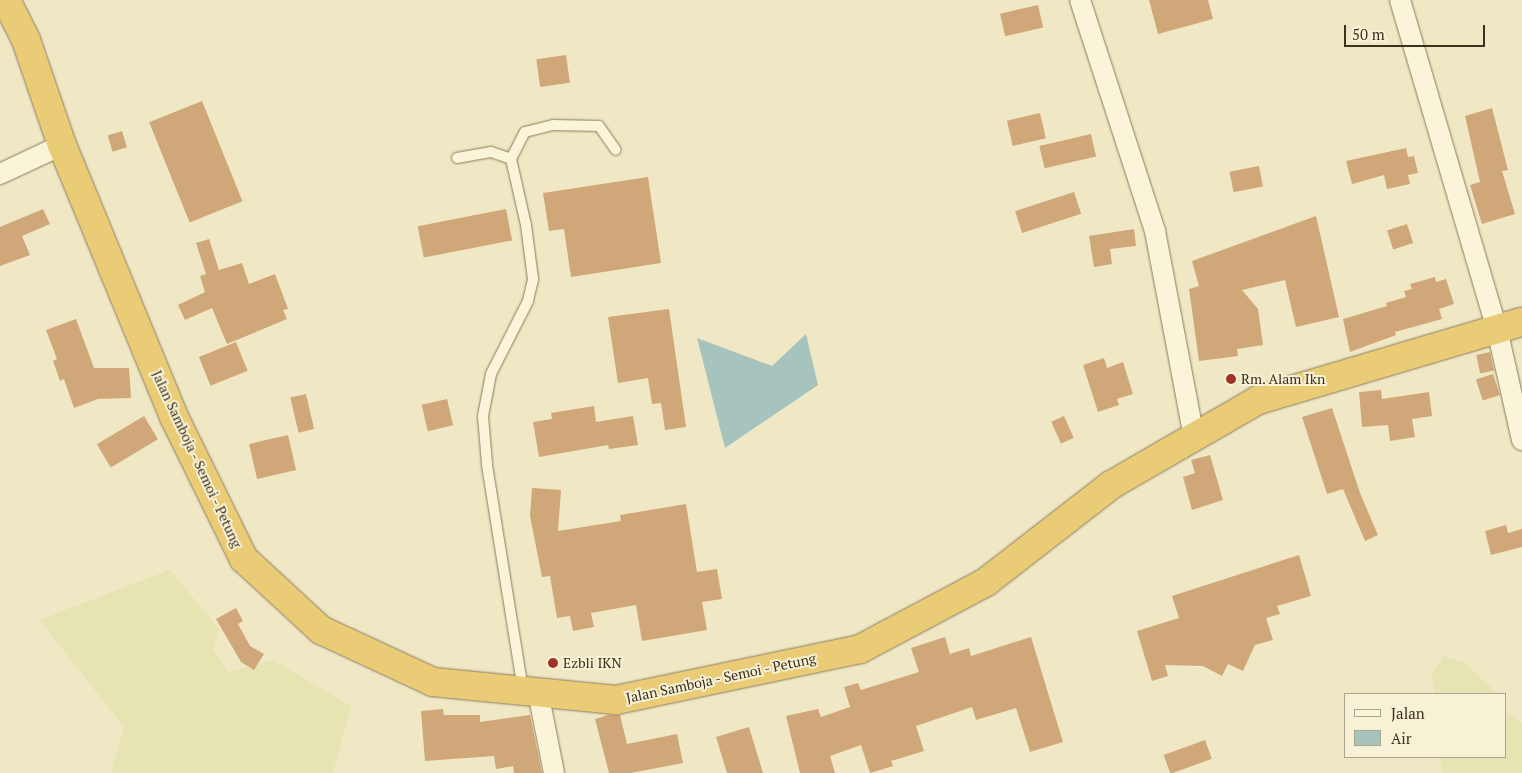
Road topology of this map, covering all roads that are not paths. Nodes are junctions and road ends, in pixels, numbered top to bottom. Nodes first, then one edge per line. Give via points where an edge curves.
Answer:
1 (6, 0) edge
2 (1080, 0) edge
3 (1400, 0) edge
4 (62, 145) junction
5 (616, 150) dead end
6 (458, 158) dead end
7 (511, 159) junction
8 (0, 174) edge
9 (1509, 326) edge
10 (1194, 438) junction
11 (1522, 440) edge
12 (531, 691) junction
13 (554, 773) edge

1 - 4 highway, Jalan Samboja - Semoi - Petung via 26,40
2 - 10 street via 1155,230
3 - 9 street
4 - 8 street
4 - 12 highway, Jalan Samboja - Semoi - Petung via 174,417 244,559 321,630 434,682
5 - 7 lane via 599,126 561,124 525,132
6 - 7 lane via 491,152
7 - 12 lane via 526,225 533,279 528,301 492,374 483,416 487,464 520,652
9 - 10 highway, Jalan Samboja - Semoi - Petung via 1258,400
9 - 11 street
10 - 12 highway, Jalan Samboja - Semoi - Petung via 1111,485 986,582 860,649 616,700
12 - 13 street

